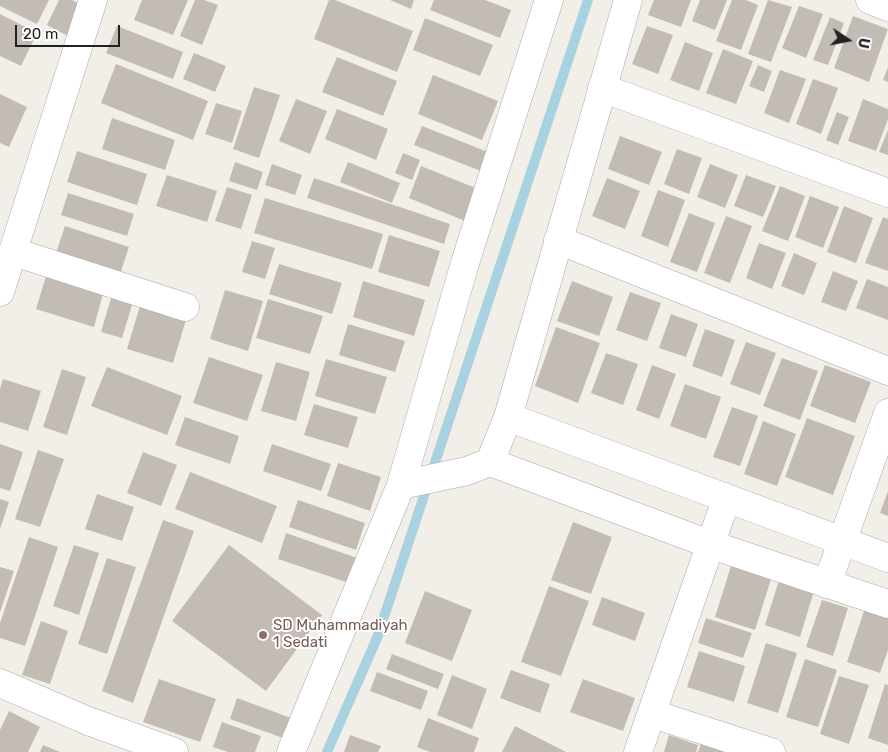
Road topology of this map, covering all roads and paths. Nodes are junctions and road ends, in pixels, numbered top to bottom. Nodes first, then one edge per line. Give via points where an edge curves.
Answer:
1 (93, 0) edge
2 (549, 0) edge
3 (628, 0) edge
4 (870, 0) edge
5 (888, 8) edge
6 (602, 88) junction
7 (888, 193) edge
8 (558, 240) junction
9 (14, 252) junction
10 (0, 292) edge
11 (185, 307) dead end
12 (888, 370) edge
13 (888, 412) edge
14 (508, 417) junction
15 (479, 467) junction
16 (411, 483) junction
17 (726, 500) junction
18 (842, 543) junction
19 (712, 545) junction
20 (888, 558) edge
21 (827, 584) junction
22 (888, 604) edge
23 (0, 683) edge
24 (653, 714) junction
25 (174, 752) edge
26 (291, 752) edge
27 (638, 752) edge
28 (771, 752) edge

1 - 9 street
2 - 16 street via 465,263
3 - 6 street
4 - 5 street
6 - 7 street
6 - 8 street
8 - 12 street
8 - 14 street
9 - 10 street
9 - 11 street
13 - 18 street
14 - 15 street
14 - 17 street
15 - 16 street
15 - 19 street
16 - 26 street
17 - 18 street
17 - 19 street
18 - 20 street
18 - 21 street
19 - 21 street
19 - 24 street
21 - 22 street
23 - 25 street via 88,721
24 - 27 street
24 - 28 street

